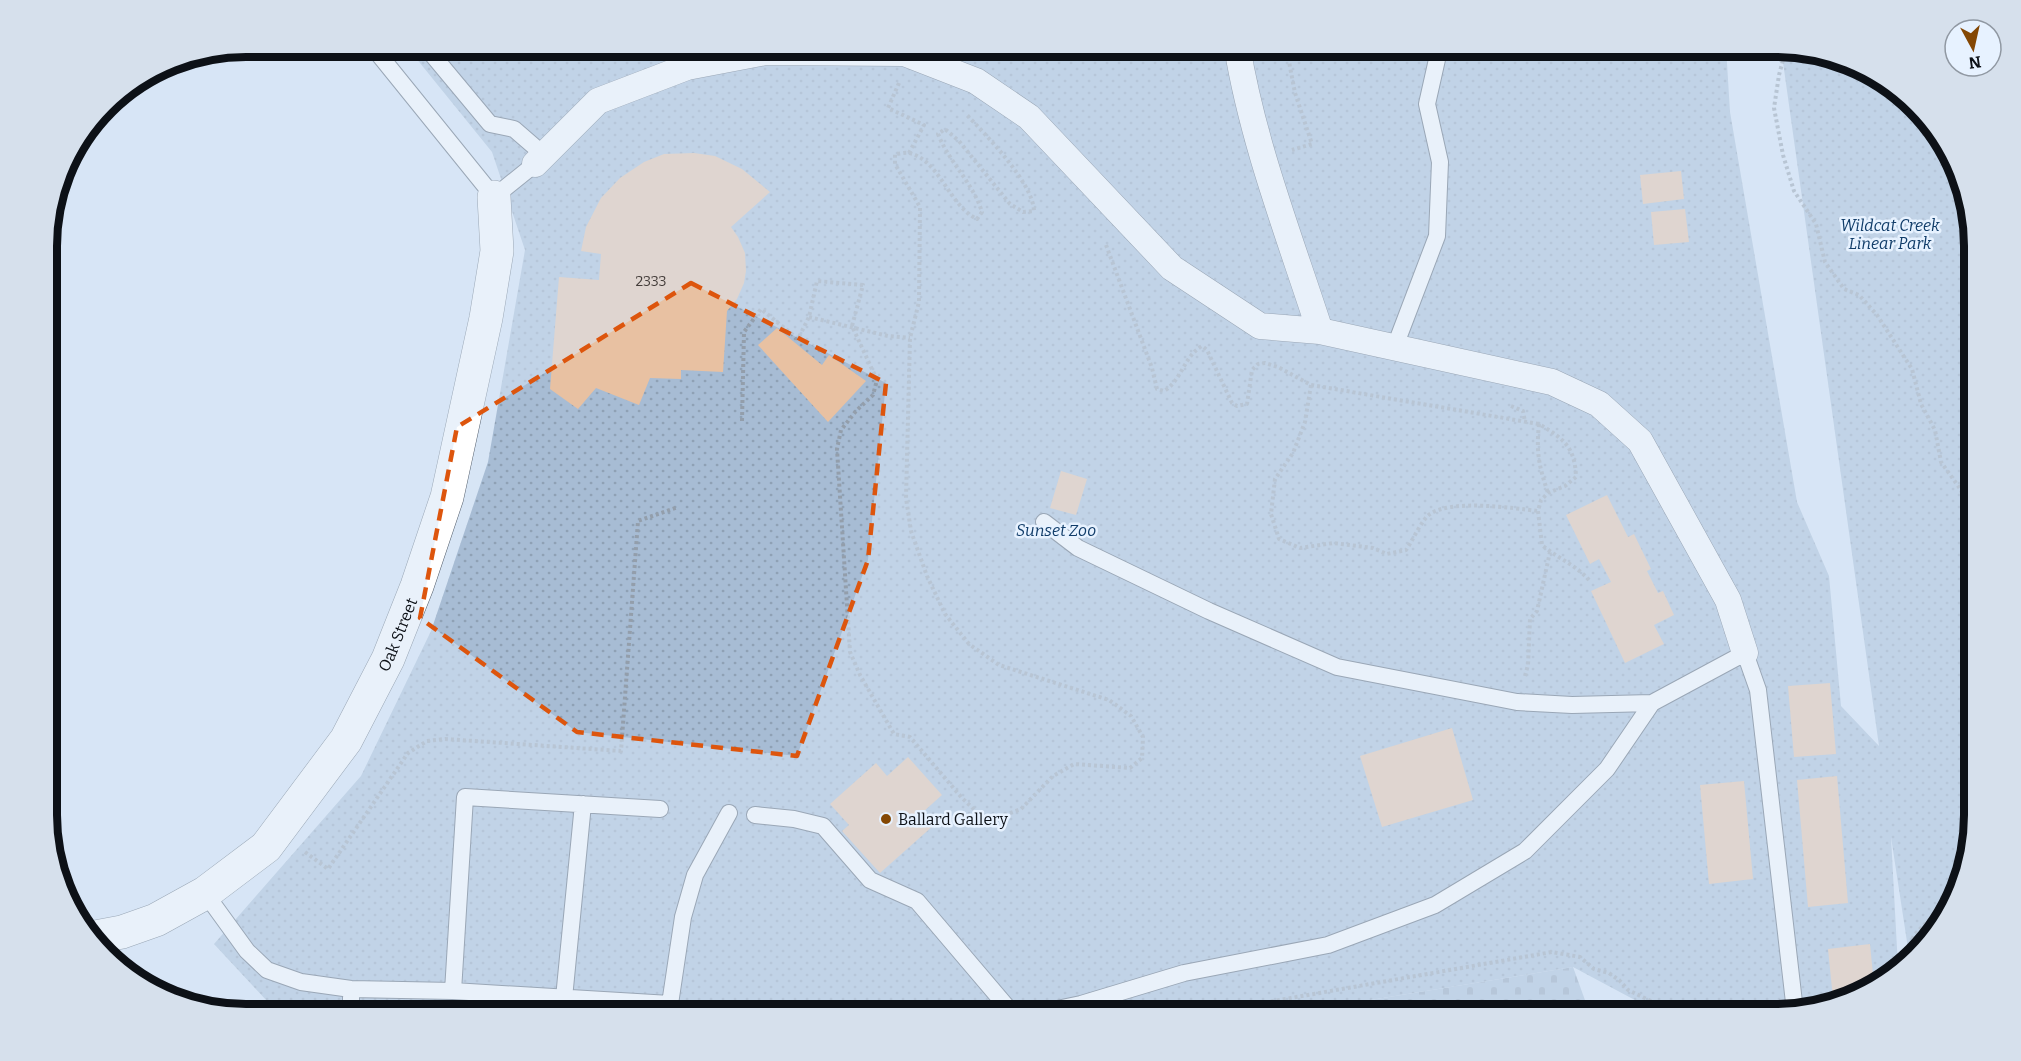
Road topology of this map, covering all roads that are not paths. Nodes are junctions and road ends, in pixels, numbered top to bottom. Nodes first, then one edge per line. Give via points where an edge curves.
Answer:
1 (381, 57) edge
2 (434, 57) edge
3 (736, 57) edge
4 (928, 57) edge
5 (1239, 57) edge
6 (1438, 57) edge
7 (539, 159) junction
8 (494, 197) junction
9 (1320, 332) junction
10 (1394, 349) junction
11 (1044, 522) dead end
12 (1745, 653) junction
13 (1652, 703) junction
14 (583, 804) junction
15 (660, 808) dead end
16 (729, 813) dead end
17 (755, 815) dead end
18 (205, 893) junction
19 (101, 936) edge
20 (351, 989) junction
21 (453, 991) junction
22 (564, 998) junction
23 (1794, 1003) edge
24 (351, 1004) edge
25 (1004, 1004) edge
26 (1081, 1004) edge

1 - 8 lane
2 - 7 lane via 490,124 514,129
3 - 7 street via 687,67 598,101
4 - 9 street via 976,81 1029,117 1172,268 1260,326
5 - 9 street via 1265,159
6 - 10 lane via 1427,104 1440,162 1437,236
7 - 8 lane
8 - 18 street, Oak Street via 497,251 447,497 388,659 346,741 266,847
9 - 10 street
10 - 12 street via 1552,382 1599,404 1640,441 1728,600
11 - 13 lane via 1078,548 1337,667 1517,702
12 - 13 lane
12 - 23 lane via 1758,690
13 - 26 lane via 1607,769 1525,851 1435,905 1328,945 1184,973
14 - 15 lane
14 - 21 lane via 465,797
14 - 22 lane
16 - 22 lane via 695,875 683,917 670,1004
17 - 25 lane via 823,826 870,880 917,901
18 - 19 street, Oak Street via 156,920
18 - 20 lane via 247,951 267,970 301,982
20 - 21 lane
20 - 24 lane
21 - 22 lane

